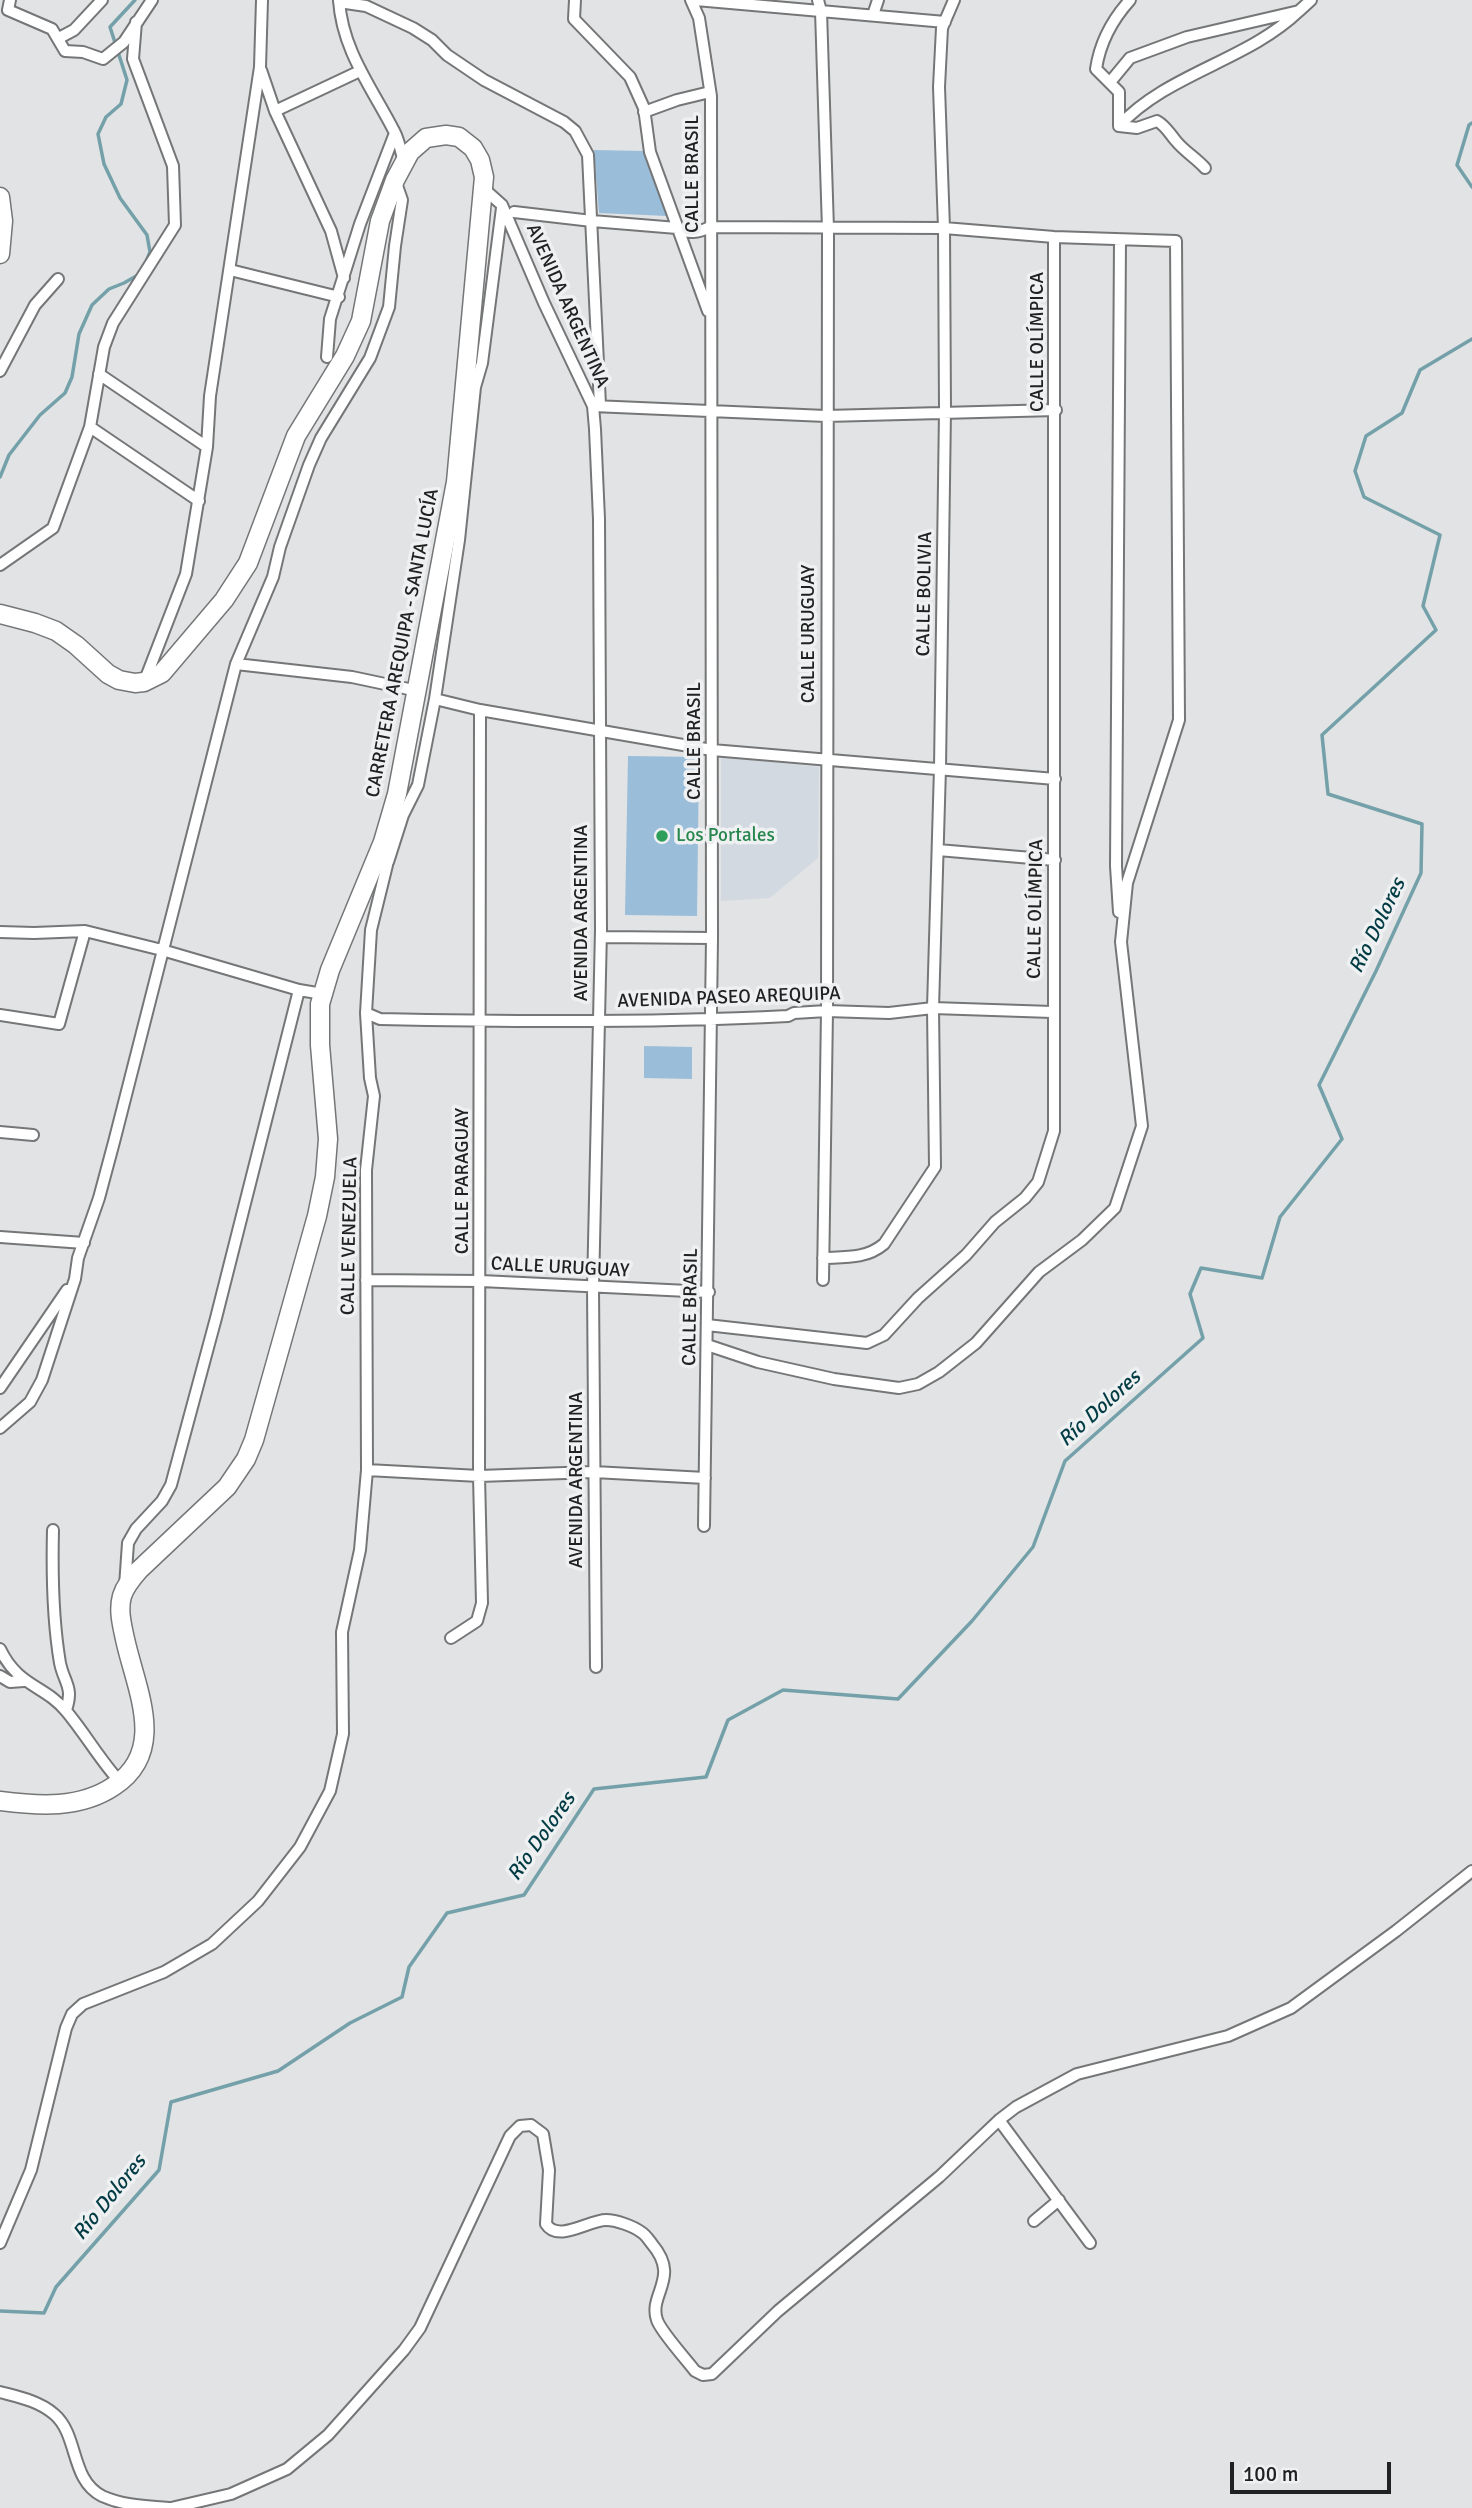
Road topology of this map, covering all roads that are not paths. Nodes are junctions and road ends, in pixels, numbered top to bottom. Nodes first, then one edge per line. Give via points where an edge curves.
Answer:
1 (10, 0) edge
2 (102, 0) edge
3 (152, 0) edge
4 (262, 0) edge
5 (575, 0) edge
6 (694, 0) edge
7 (805, 0) edge
8 (877, 0) edge
9 (954, 0) edge
10 (960, 0) edge
11 (1130, 0) edge
12 (1311, 0) edge
13 (339, 1) edge
14 (820, 5) edge
15 (1299, 11) junction
16 (873, 15) junction
17 (136, 22) junction
18 (945, 22) junction
19 (58, 38) junction
20 (260, 67) junction
21 (360, 71) junction
22 (1111, 81) junction
23 (710, 92) junction
24 (275, 111) junction
25 (644, 112) junction
26 (1119, 126) junction
27 (395, 133) junction
28 (404, 162) junction
29 (1205, 168) dead end
30 (395, 180) junction
31 (483, 188) junction
32 (0, 197) edge
33 (502, 205) junction
34 (514, 212) dead end
35 (592, 222) junction
36 (710, 227) junction
37 (677, 228) junction
38 (944, 228) junction
39 (828, 229) junction
40 (1054, 237) junction
41 (1120, 240) junction
42 (0, 254) edge
43 (230, 270) junction
44 (58, 279) dead end
45 (344, 279) junction
46 (339, 297) junction
47 (710, 318) junction
48 (327, 357) dead end
49 (0, 371) edge
50 (99, 374) junction
51 (596, 406) junction
52 (1056, 410) junction
53 (711, 411) junction
54 (945, 411) junction
55 (827, 416) junction
56 (90, 427) junction
57 (207, 447) junction
58 (199, 501) junction
59 (0, 565) edge
60 (0, 614) edge
61 (236, 664) junction
62 (145, 682) junction
63 (418, 691) junction
64 (435, 699) junction
65 (480, 710) junction
66 (600, 729) junction
67 (712, 750) junction
68 (826, 760) junction
69 (940, 768) junction
70 (1055, 779) junction
71 (383, 842) junction
72 (937, 850) junction
73 (1055, 860) junction
74 (387, 865) junction
75 (85, 931) junction
76 (0, 932) edge
77 (601, 937) junction
78 (712, 938) junction
79 (1121, 942) junction
80 (162, 950) junction
81 (299, 990) junction
82 (323, 994) junction
83 (933, 1008) junction
84 (827, 1011) junction
85 (1052, 1012) junction
86 (366, 1013) junction
87 (0, 1015) edge
88 (599, 1020) junction
89 (711, 1020) junction
90 (480, 1021) junction
91 (0, 1132) edge
92 (33, 1135) dead end
93 (0, 1237) edge
94 (84, 1243) junction
95 (823, 1258) junction
96 (75, 1279) junction
97 (366, 1280) junction
98 (823, 1280) dead end
99 (481, 1281) junction
100 (593, 1287) junction
101 (709, 1293) junction
102 (707, 1325) junction
103 (707, 1345) junction
104 (0, 1388) edge
105 (0, 1429) edge
106 (367, 1470) junction
107 (594, 1472) junction
108 (479, 1476) junction
109 (705, 1478) junction
110 (704, 1526) dead end
111 (53, 1530) dead end
112 (124, 1589) junction
113 (452, 1638) dead end
114 (0, 1649) edge
115 (596, 1667) dead end
116 (0, 1676) edge
117 (24, 1681) junction
118 (66, 1710) junction
119 (120, 1782) junction
120 (0, 1801) edge
121 (1472, 1871) edge
122 (999, 2120) junction
123 (1059, 2200) junction
124 (1034, 2221) dead end
125 (0, 2243) edge
126 (1090, 2243) dead end
127 (0, 2392) edge
128 (171, 2508) edge

1 - 19 street via 8,10 52,29
2 - 19 street via 74,30
3 - 17 street
4 - 20 street
5 - 25 street via 574,19 630,77
6 - 14 street
6 - 23 street, CALLE BRASIL
7 - 14 street
8 - 16 street
9 - 18 street
10 - 18 street
11 - 22 street via 1117,14 1099,51 1096,69
12 - 15 street
13 - 21 street via 341,26
13 - 35 street via 366,6 413,28 485,80 575,131 588,155
14 - 16 street
14 - 39 street, CALLE URUGUAY
15 - 22 street via 1187,37 1130,58
15 - 26 street via 1239,51 1165,90
16 - 18 street
17 - 19 street via 124,42 103,59 83,51 65,51
17 - 50 street via 133,59 173,166 175,225 113,323
18 - 38 street, CALLE BOLIVIA via 939,87
20 - 24 street
20 - 43 street
21 - 24 street
21 - 27 street
22 - 26 street via 1119,93
23 - 25 street
23 - 36 street, CALLE BRASIL
24 - 45 street via 331,231
25 - 37 street via 650,152
26 - 29 street via 1137,128 1157,121
27 - 28 street
27 - 45 street
28 - 30 main road, CARRETERA AREQUIPA - SANTA LUCÍA
28 - 31 main road, CARRETERA AREQUIPA - SANTA LUCÍA via 426,138 459,137 480,160
30 - 61 street via 402,200 389,307 370,358 309,465 273,577
30 - 62 main road, CARRETERA AREQUIPA - SANTA LUCÍA via 380,220 361,321 296,436 248,563 172,662
31 - 33 street, AVENIDA ARGENTINA
31 - 63 main road, CARRETERA AREQUIPA - SANTA LUCÍA via 456,482
32 - 42 main road
33 - 51 street, AVENIDA ARGENTINA
33 - 64 street
34 - 35 street
35 - 37 street
35 - 51 street
36 - 37 street via 686,233
36 - 39 street
36 - 47 street, CALLE BRASIL
37 - 47 street
38 - 39 street
38 - 40 street
38 - 54 street, CALLE BOLIVIA
39 - 55 street, CALLE URUGUAY
40 - 41 street
40 - 52 street, CALLE OLÍMPICA
41 - 79 street via 1116,866
41 - 79 street via 1176,241 1179,720 1127,884
43 - 46 street
43 - 57 street via 210,396
44 - 49 street via 35,305
45 - 46 street
46 - 48 street via 330,319
47 - 53 street, CALLE BRASIL
50 - 56 street
50 - 57 street
51 - 53 street
51 - 66 street, AVENIDA ARGENTINA
52 - 54 street
52 - 70 street, CALLE OLÍMPICA
53 - 55 street
53 - 67 street, CALLE BRASIL
54 - 55 street
54 - 69 street, CALLE BOLIVIA
55 - 68 street, CALLE URUGUAY
56 - 58 street
56 - 59 street via 54,528
57 - 58 street
58 - 62 street via 186,574
60 - 62 main road via 56,631 119,680
61 - 63 street via 352,677
61 - 80 street
63 - 71 main road, CARRETERA AREQUIPA - SANTA LUCÍA
64 - 65 street
64 - 74 street via 418,785
65 - 66 street
65 - 90 street, CALLE PARAGUAY
66 - 67 street
66 - 77 street, AVENIDA ARGENTINA
67 - 68 street
67 - 78 street, CALLE BRASIL
68 - 69 street
68 - 84 street, CALLE URUGUAY
69 - 70 street
69 - 72 street, CALLE BOLIVIA
70 - 73 street, CALLE OLÍMPICA
71 - 74 street, CALLE VENEZUELA
71 - 82 main road, CARRETERA AREQUIPA - SANTA LUCÍA
72 - 73 street
72 - 83 street, CALLE BOLIVIA
73 - 85 street, CALLE OLÍMPICA
74 - 86 street, CALLE VENEZUELA via 371,930
75 - 76 street
75 - 80 street
75 - 87 street via 59,1024
77 - 78 street
77 - 88 street, AVENIDA ARGENTINA
78 - 89 street, CALLE BRASIL
79 - 103 street via 1142,1126 1115,1208 1107,1216 1039,1272 976,1343 918,1384 899,1388 834,1379
80 - 81 street
80 - 94 street
81 - 82 street
81 - 112 street via 171,1485 128,1543
82 - 112 main road, CARRETERA AREQUIPA - SANTA LUCÍA via 319,1014 328,1139 325,1177 254,1440 227,1487
83 - 84 street, AVENIDA PASEO AREQUIPA via 889,1013
83 - 85 street, AVENIDA PASEO AREQUIPA
83 - 95 street, CALLE BOLIVIA via 935,1167 884,1244 863,1256
84 - 89 street, AVENIDA PASEO AREQUIPA
84 - 95 street, CALLE URUGUAY
85 - 102 street, CALLE OLÍMPICA via 1054,1131 1038,1182 884,1335 867,1343
86 - 90 street, AVENIDA PASEO AREQUIPA via 380,1019
86 - 97 street, CALLE VENEZUELA via 374,1096 366,1170
88 - 89 street, AVENIDA PASEO AREQUIPA
88 - 90 street, AVENIDA PASEO AREQUIPA
88 - 100 street, AVENIDA ARGENTINA
89 - 101 street, CALLE BRASIL
90 - 99 street, CALLE PARAGUAY
91 - 92 street
93 - 94 street
94 - 96 street
95 - 98 street, CALLE URUGUAY
96 - 104 street
96 - 105 street via 42,1380 30,1402
97 - 99 street, CALLE URUGUAY
97 - 106 street, CALLE VENEZUELA
99 - 100 street, CALLE URUGUAY
99 - 108 street, CALLE PARAGUAY
100 - 101 street, CALLE URUGUAY
100 - 107 street, AVENIDA ARGENTINA
101 - 102 street, CALLE BRASIL
102 - 103 street, CALLE BRASIL
103 - 109 street, CALLE BRASIL
106 - 108 street
106 - 125 street, CALLE VENEZUELA via 360,1550 342,1632 343,1734 330,1791 300,1847 258,1901 212,1944 164,1972 83,2004 72,2014 31,2170
107 - 108 street
107 - 109 street
107 - 115 street, AVENIDA ARGENTINA
108 - 113 street, CALLE PARAGUAY via 481,1614
109 - 110 street, CALLE BRASIL
111 - 118 street via 61,1664 70,1689
112 - 119 main road via 120,1616 146,1737 138,1762
114 - 117 street
116 - 117 street via 10,1682
117 - 118 street
118 - 119 street
119 - 120 main road via 97,1796 67,1804
121 - 122 street via 1291,2008 1228,2036 1077,2074 1034,2095
122 - 123 street
122 - 128 street via 712,2374 703,2375 657,2322 664,2262 642,2232 612,2220 566,2231 549,2229 549,2162 543,2134 531,2125 520,2126 510,2136 420,2328 328,2435 287,2469 231,2494
123 - 124 street
123 - 126 street
127 - 128 street via 40,2404 56,2416 79,2470 100,2495 127,2505

